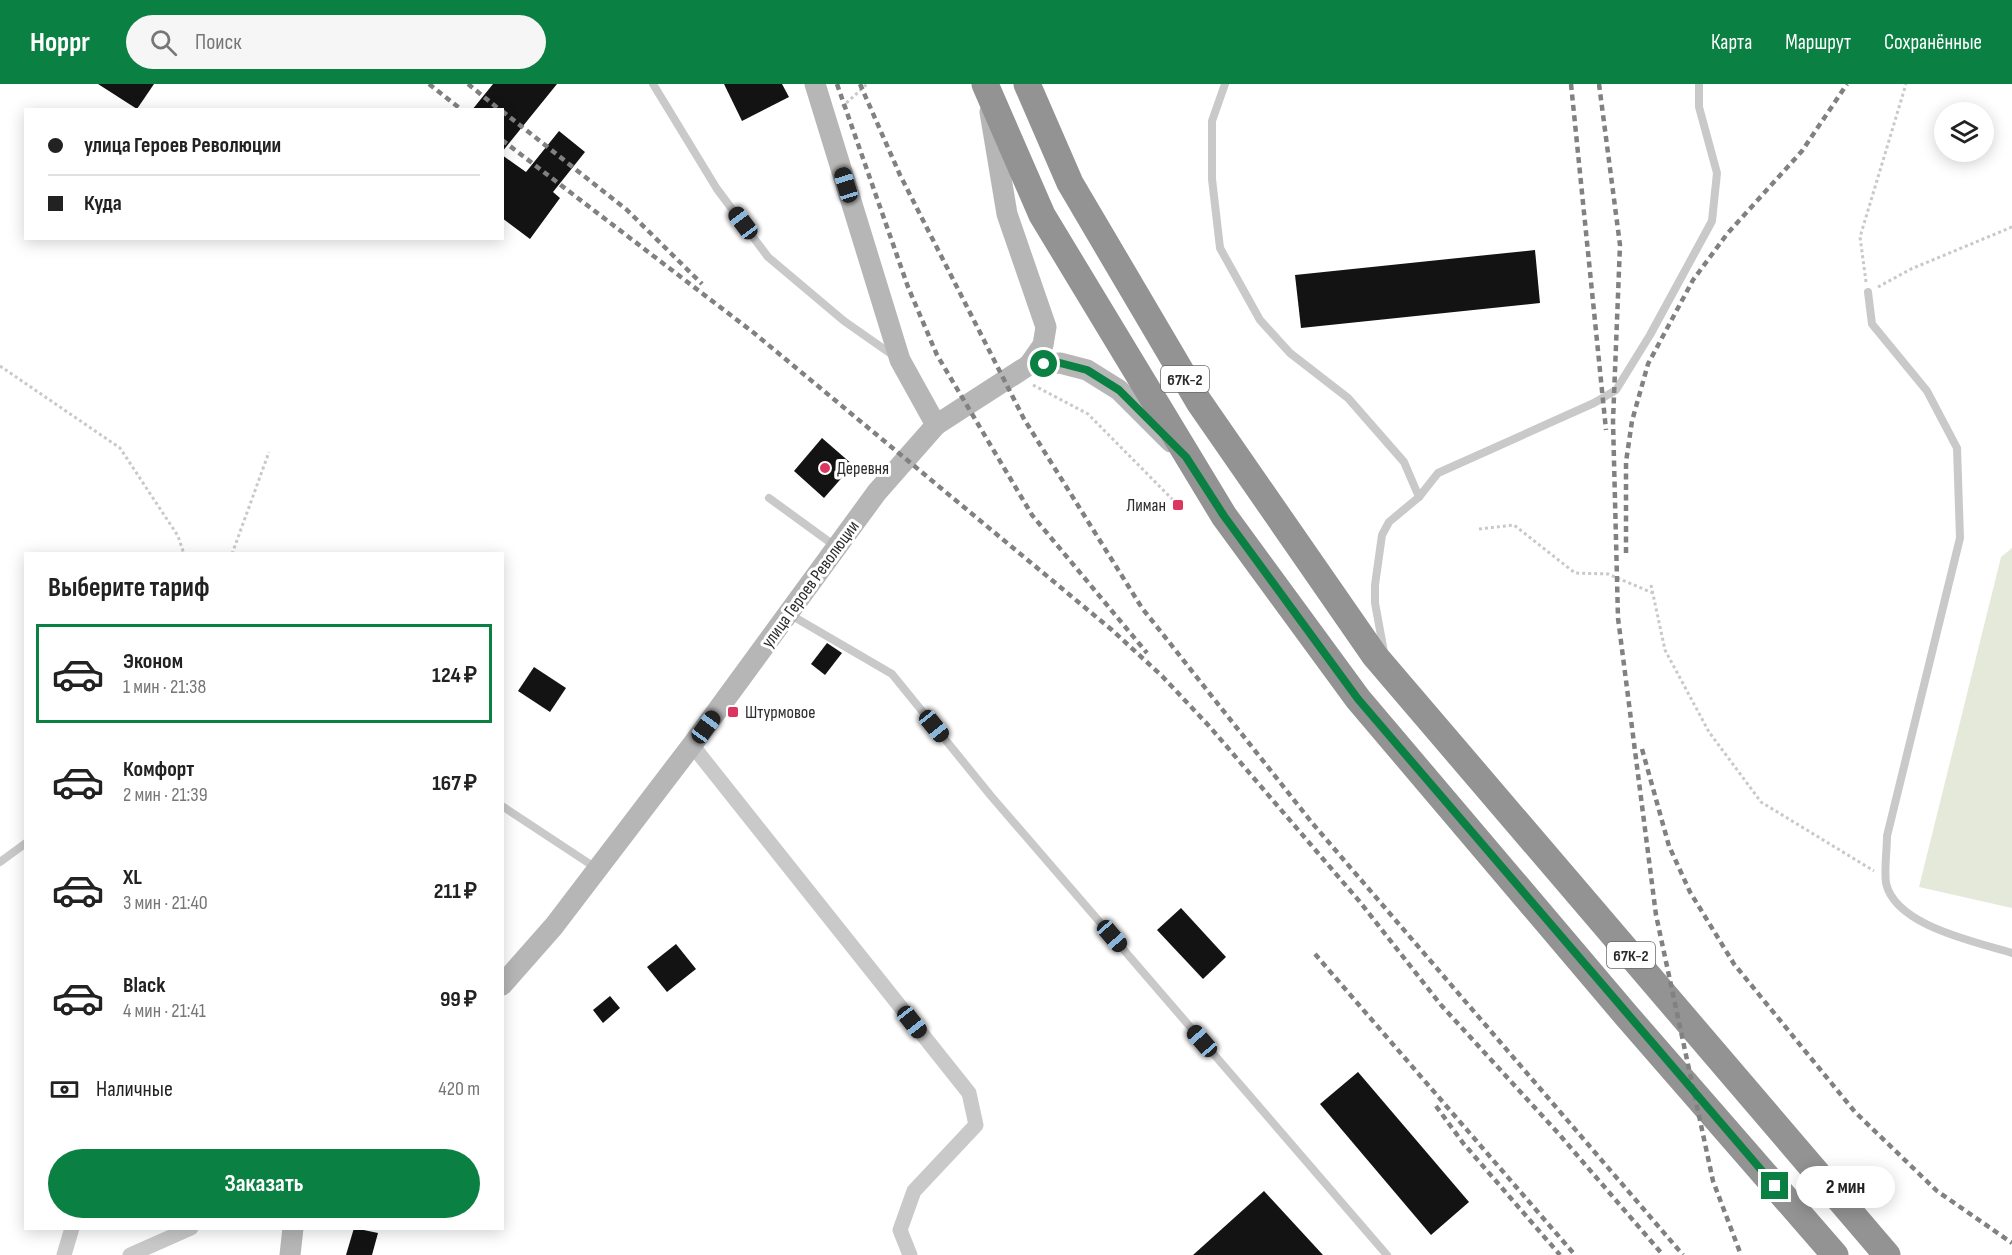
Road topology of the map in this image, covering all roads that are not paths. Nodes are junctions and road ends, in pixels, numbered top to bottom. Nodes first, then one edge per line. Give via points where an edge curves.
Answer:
1 (653, 84) edge
2 (815, 84) edge
3 (985, 84) edge
4 (1027, 84) edge
5 (1225, 84) edge
6 (1699, 84) edge
7 (1868, 292) road end
8 (900, 360) junction
9 (1020, 370) junction
10 (936, 425) junction
11 (1186, 457) junction
12 (1419, 497) junction
13 (769, 498) dead end
14 (837, 547) junction
15 (788, 613) junction
16 (1387, 670) junction
17 (692, 745) junction
18 (504, 807) edge
19 (24, 844) edge
20 (0, 862) edge
21 (598, 869) junction
22 (2012, 953) edge
23 (504, 983) edge
24 (71, 1230) edge
25 (186, 1230) edge
26 (292, 1230) edge
27 (64, 1255) edge
28 (130, 1255) edge
29 (290, 1255) edge
30 (910, 1255) edge
31 (1387, 1255) edge
32 (1835, 1255) edge
33 (1887, 1255) edge

1 - 8 lane via 717,189 768,257 844,321
2 - 8 main road
3 - 9 main road via 1007,214 1046,327 1043,345
3 - 11 highway, 67К-2 via 1042,215
4 - 16 highway, 67К-2 via 1070,183 1198,402
5 - 12 lane via 1212,121 1212,179 1220,248 1260,320 1290,353 1348,398 1404,462
6 - 12 lane via 1699,107 1717,173 1712,221 1616,390 1594,404 1438,473
7 - 22 lane via 1872,324 1927,391 1957,448 1960,528 1887,836 1887,885 1900,908 1926,924
8 - 10 main road
9 - 10 main road, улица Героев Революции
9 - 11 main road, улица Героев Революции via 1060,363 1087,370 1119,390
10 - 14 main road, улица Героев Революции via 877,492
11 - 32 highway, 67К-2 via 1224,516 1358,699
12 - 16 lane via 1389,522 1382,535 1375,603
13 - 14 lane
14 - 15 main road, улица Героев Революции
15 - 17 main road, улица Героев Революции
15 - 31 lane via 892,674 991,796
16 - 33 highway, 67К-2
17 - 21 main road, улица Героев Революции
17 - 30 street via 969,1094 976,1125 914,1191 900,1230
18 - 21 lane
19 - 20 lane
21 - 23 main road, улица Героев Революции via 555,926
24 - 27 street
25 - 28 street
26 - 29 main road

